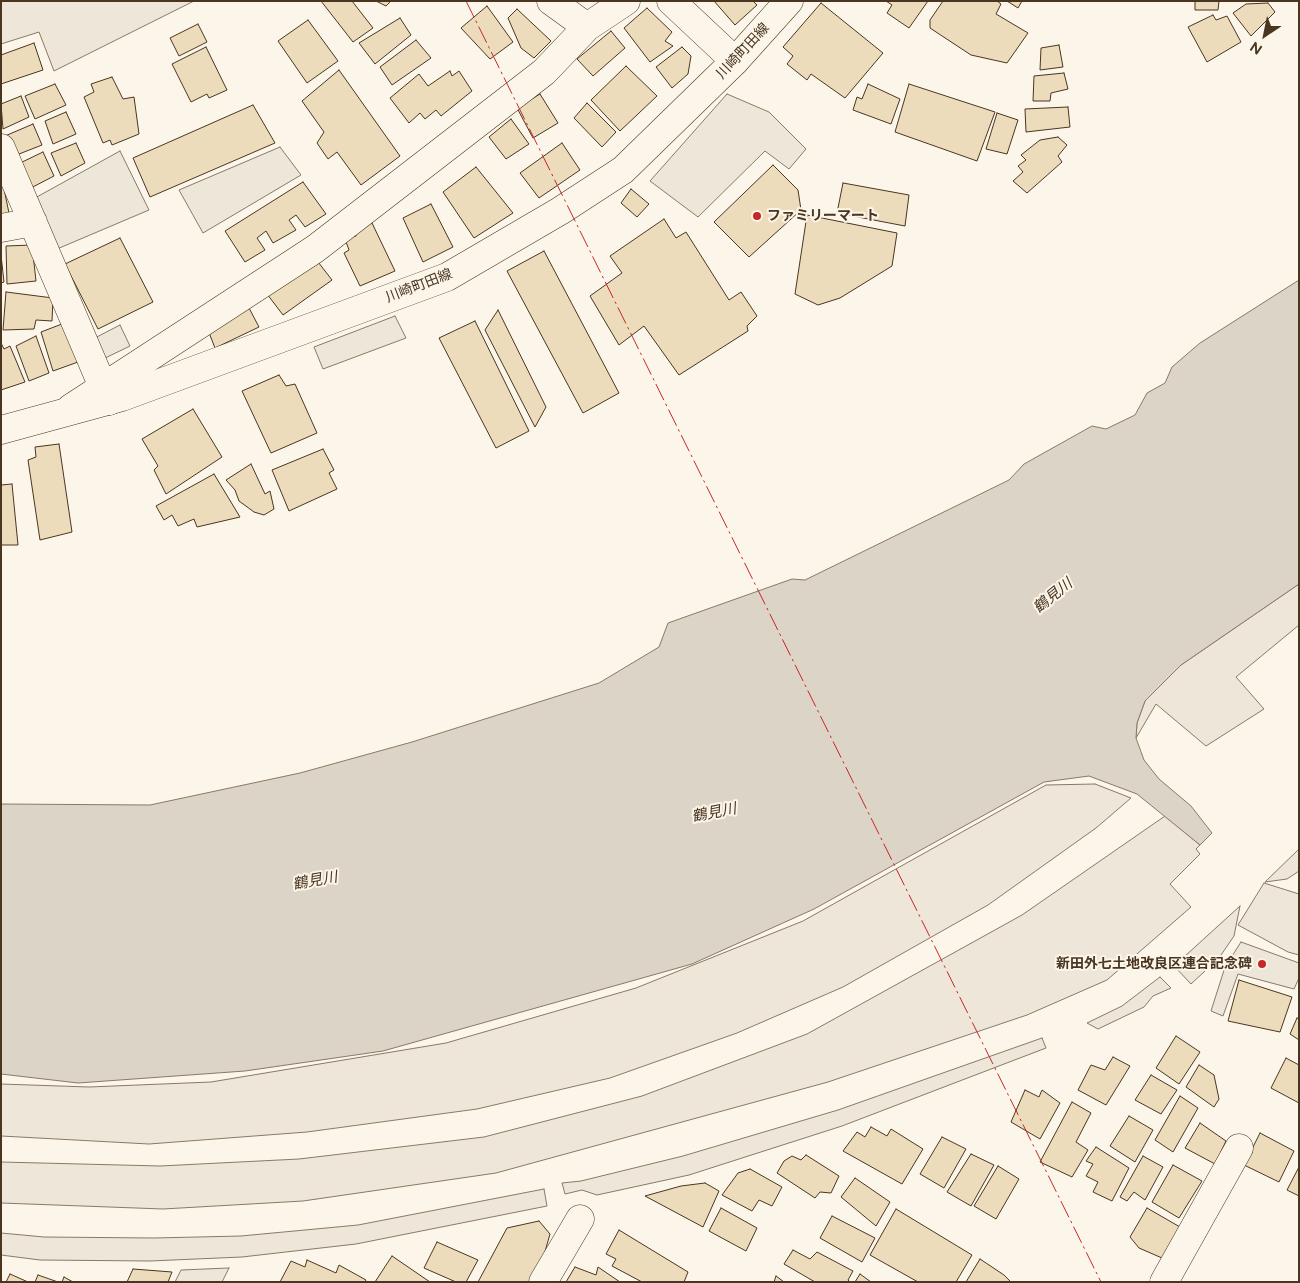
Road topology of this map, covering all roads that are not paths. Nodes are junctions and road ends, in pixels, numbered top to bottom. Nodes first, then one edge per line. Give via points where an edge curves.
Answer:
1 (551, 1) edge
2 (626, 1) edge
3 (671, 1) edge
4 (789, 1) edge
5 (587, 27) junction
6 (735, 61) junction
7 (1, 148) edge
8 (33, 222) junction
9 (1, 228) edge
10 (106, 394) junction
11 (1, 430) edge
12 (1238, 1148) dead end
13 (580, 1219) dead end
14 (544, 1282) edge
15 (1164, 1282) edge

1 - 5 street
2 - 5 street
3 - 6 street
4 - 6 street, 川崎町田線
5 - 10 street via 544,72 315,249
6 - 10 street, 川崎町田線 via 623,170 447,277
7 - 8 street
8 - 9 street
8 - 10 street
10 - 11 street, 川崎町田線 via 62,414
12 - 15 street
13 - 14 street

